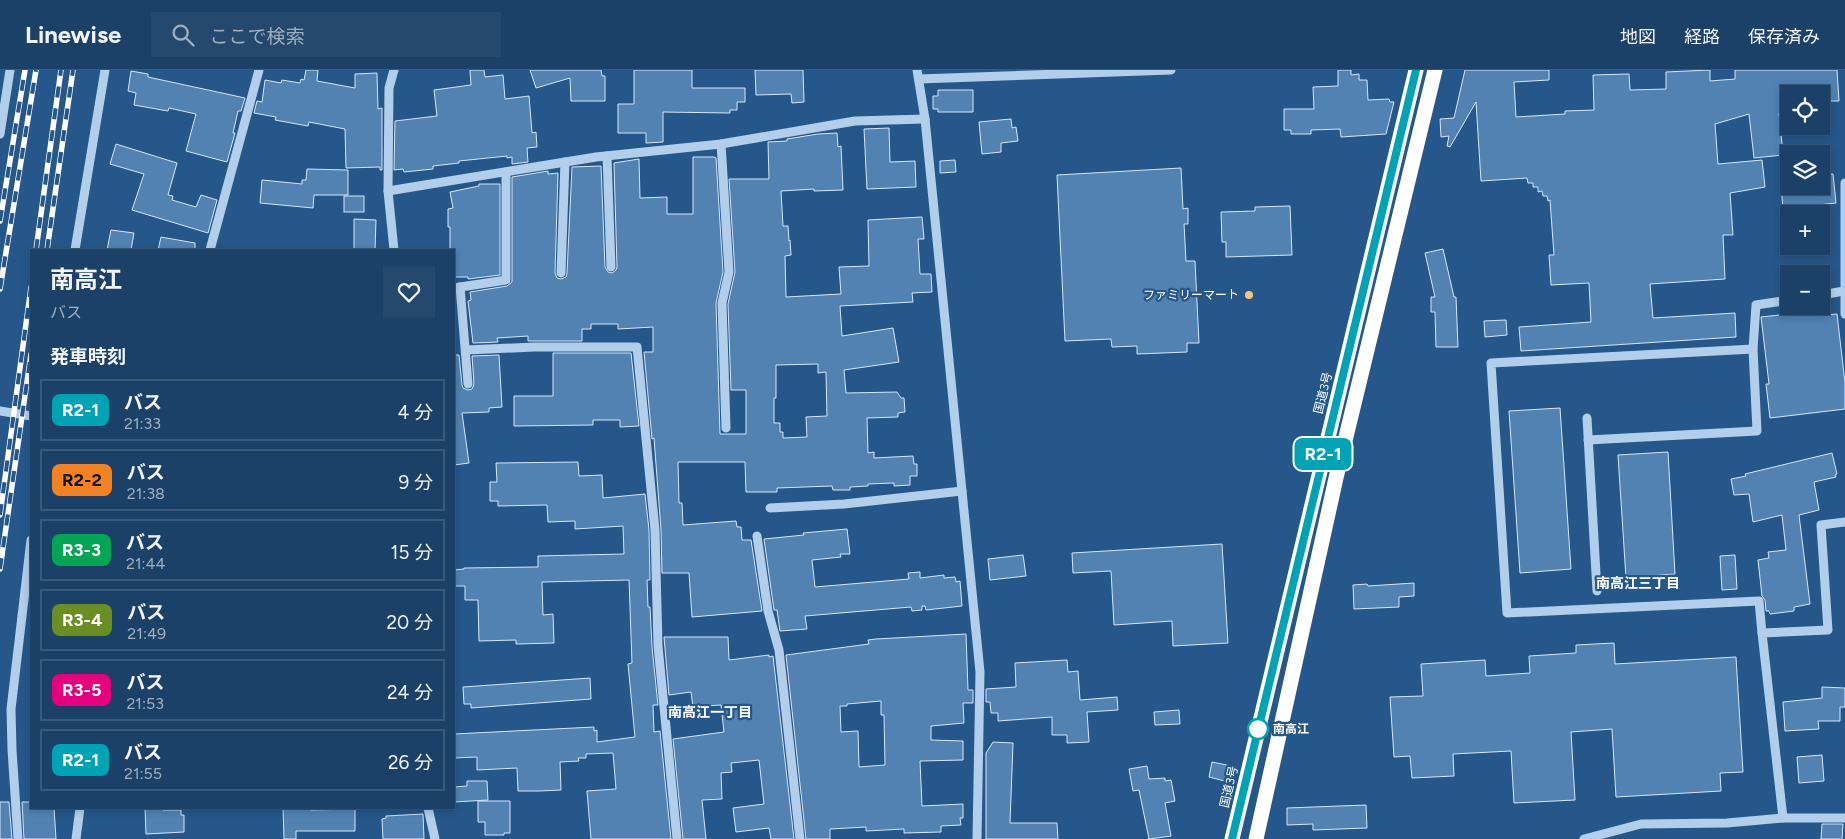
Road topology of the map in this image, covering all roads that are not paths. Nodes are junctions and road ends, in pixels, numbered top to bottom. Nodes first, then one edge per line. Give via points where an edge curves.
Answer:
1 (10, 70) edge
2 (105, 70) edge
3 (259, 70) edge
4 (1171, 70) edge
5 (1416, 70) edge
6 (1435, 70) edge
7 (396, 71) edge
8 (1160, 71) edge
9 (918, 75) edge
10 (925, 119) junction
11 (0, 134) edge
12 (721, 144) junction
13 (607, 156) junction
14 (564, 162) junction
15 (506, 172) junction
16 (1845, 183) edge
17 (388, 191) junction
18 (75, 249) edge
19 (210, 249) edge
20 (394, 249) edge
21 (611, 267) dead end
22 (561, 273) dead end
23 (457, 288) edge
24 (1844, 291) edge
25 (1830, 293) edge
26 (1780, 301) edge
27 (1845, 314) edge
28 (1753, 349) junction
29 (466, 350) junction
30 (468, 384) dead end
31 (0, 411) edge
32 (30, 416) edge
33 (1587, 418) dead end
34 (726, 428) dead end
35 (1588, 440) junction
36 (962, 491) junction
37 (770, 508) dead end
38 (1845, 522) edge
39 (756, 536) dead end
40 (30, 549) edge
41 (1597, 591) dead end
42 (1762, 633) junction
43 (80, 809) edge
44 (428, 809) edge
45 (1783, 818) junction
46 (1845, 818) edge
47 (18, 839) edge
48 (76, 839) edge
49 (435, 839) edge
50 (677, 839) edge
51 (800, 839) edge
52 (976, 839) edge
53 (1232, 839) edge
54 (1256, 839) edge
55 (1584, 839) edge

1 - 11 street
2 - 18 street
3 - 19 street
4 - 8 street
5 - 53 highway, 国道3号
6 - 54 highway via 1336,478
7 - 17 street via 389,88
8 - 9 street
9 - 10 street
10 - 12 street via 855,121
10 - 36 street
12 - 13 street
12 - 34 street via 729,272 722,303
13 - 14 street
13 - 21 street
14 - 15 street
14 - 22 street
15 - 17 street
15 - 23 street via 506,280
16 - 24 street
17 - 20 street
23 - 29 street
24 - 25 street
24 - 27 street
26 - 28 street via 1756,305
28 - 35 street via 1757,431
28 - 42 street via 1491,363 1507,613 1758,601
29 - 30 street
29 - 50 street via 638,347 655,530 658,646
31 - 32 street
33 - 35 street
35 - 41 street
36 - 37 street via 844,504
36 - 52 street via 980,672
38 - 42 street via 1821,525 1828,630
39 - 51 street via 768,611 779,650
40 - 47 street via 11,709
42 - 45 street
43 - 48 street
44 - 49 street
45 - 46 street
45 - 55 street via 1641,824

